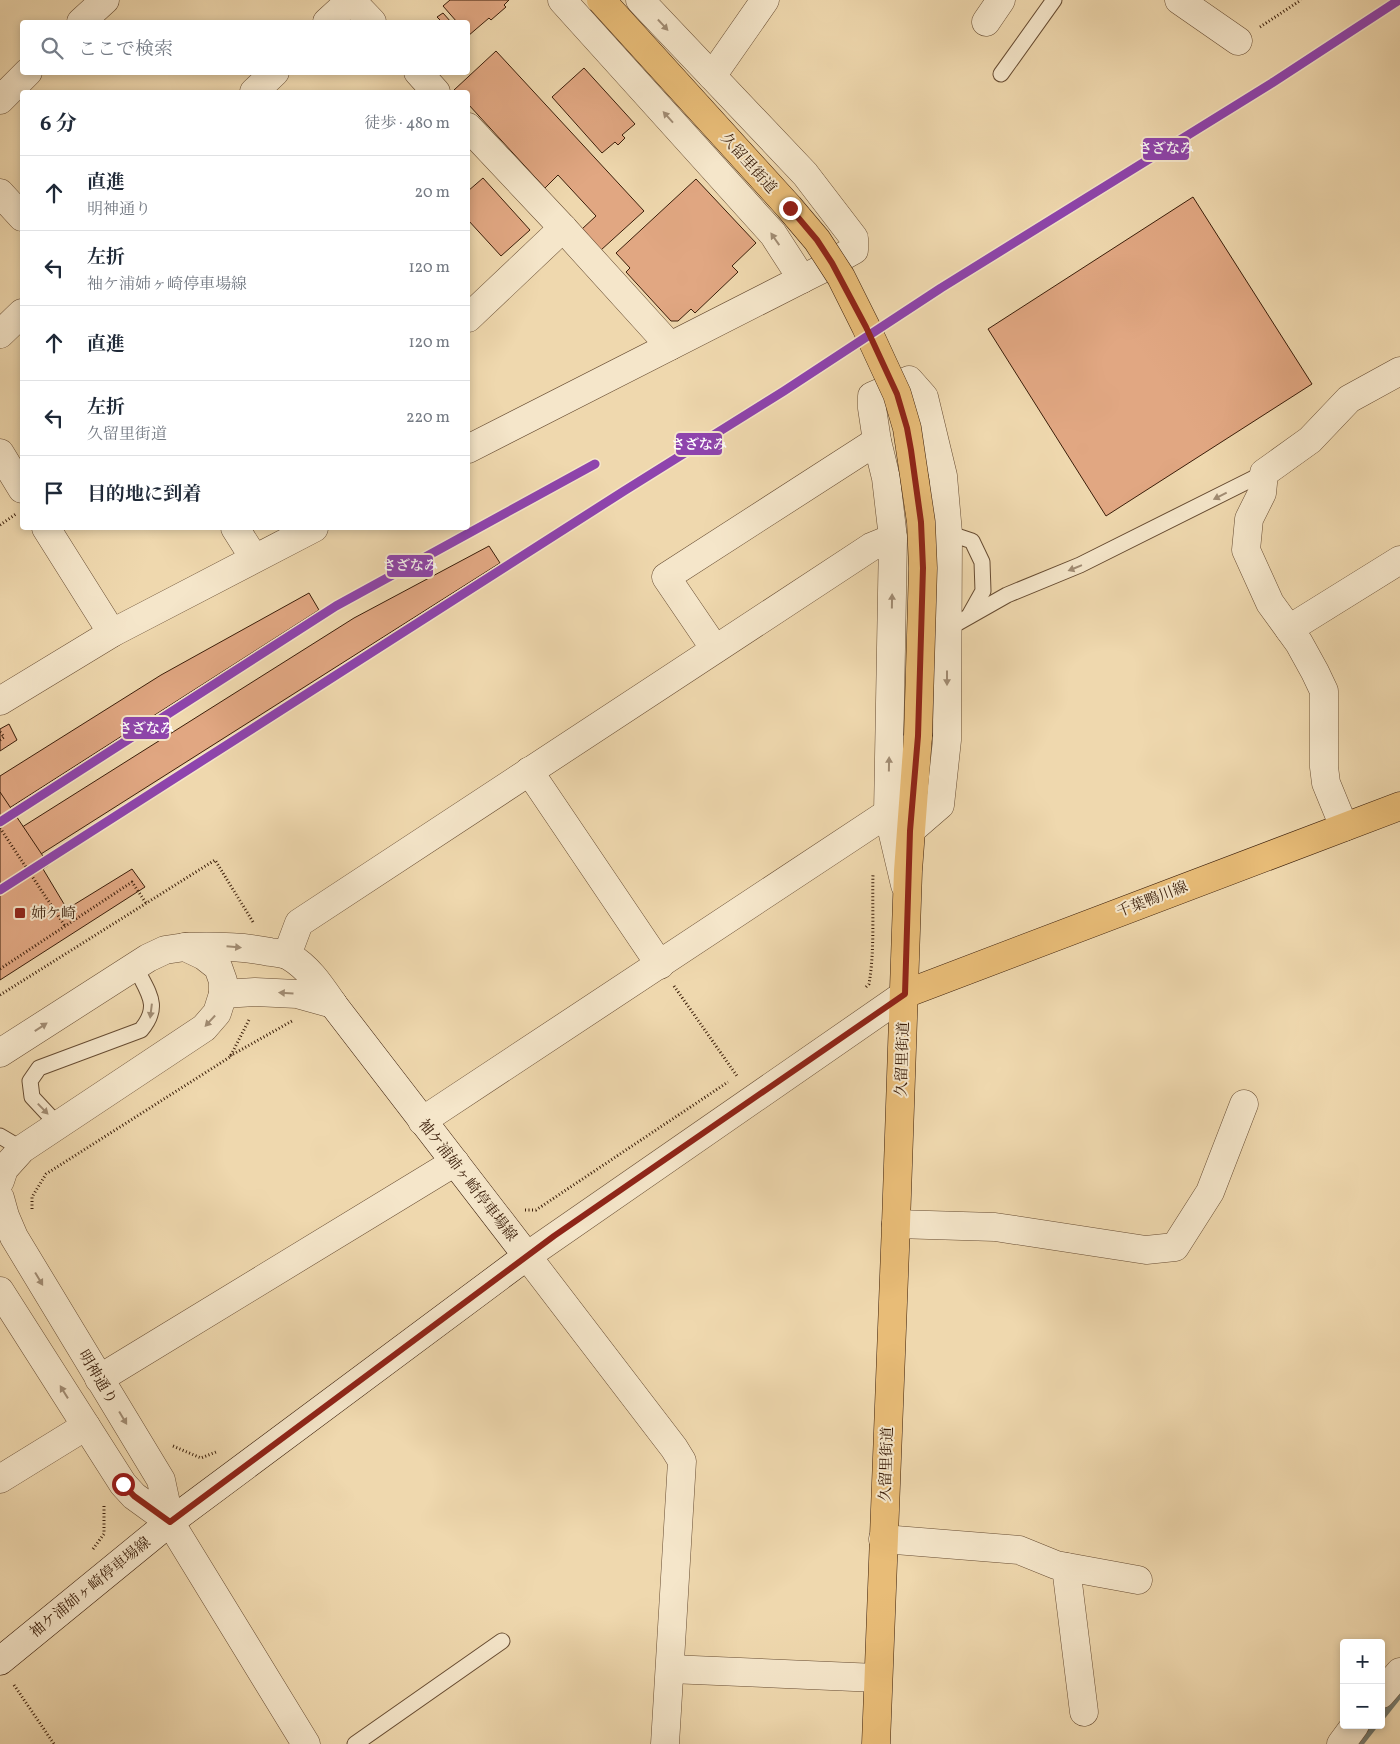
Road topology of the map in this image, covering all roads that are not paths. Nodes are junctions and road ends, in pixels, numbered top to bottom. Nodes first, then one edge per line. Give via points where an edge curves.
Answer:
1 (104, 0) edge
2 (351, 0) edge
3 (562, 0) edge
4 (601, 0) edge
5 (640, 0) edge
6 (765, 0) edge
7 (1001, 0) edge
8 (1054, 0) edge
9 (1197, 5) edge
10 (83, 20) edge
11 (329, 20) edge
12 (370, 20) edge
13 (986, 22) dead end
14 (1238, 41) road end
15 (1001, 74) dead end
16 (25, 75) edge
17 (272, 75) edge
18 (421, 75) edge
19 (712, 76) junction
20 (256, 90) edge
21 (434, 90) edge
22 (0, 100) edge
23 (470, 129) edge
24 (0, 193) edge
25 (20, 215) edge
26 (563, 228) junction
27 (845, 255) dead end
28 (20, 315) edge
29 (470, 316) edge
30 (0, 334) edge
31 (670, 346) junction
32 (1400, 372) edge
33 (878, 441) junction
34 (470, 448) edge
35 (0, 453) edge
36 (1264, 473) junction
37 (20, 486) edge
38 (47, 530) edge
39 (236, 530) edge
40 (310, 530) edge
41 (948, 533) junction
42 (893, 538) junction
43 (254, 558) junction
44 (1400, 560) edge
45 (958, 622) junction
46 (1289, 630) junction
47 (112, 633) junction
48 (715, 649) junction
49 (0, 701) edge
50 (529, 771) junction
51 (913, 797) junction
52 (1400, 806) edge
53 (888, 813) junction
54 (1344, 826) junction
55 (910, 831) junction
56 (908, 896) junction
57 (185, 947) junction
58 (286, 955) junction
59 (660, 964) junction
60 (135, 966) junction
61 (223, 994) junction
62 (905, 994) junction
63 (333, 1004) junction
64 (0, 1054) edge
65 (1244, 1104) dead end
66 (422, 1121) junction
67 (58, 1125) junction
68 (11, 1143) edge
69 (455, 1162) junction
70 (0, 1181) edge
71 (0, 1198) edge
72 (896, 1224) junction
73 (527, 1256) junction
74 (0, 1290) edge
75 (100, 1379) junction
76 (86, 1426) junction
77 (0, 1479) edge
78 (170, 1522) junction
79 (883, 1539) junction
80 (1066, 1567) junction
81 (1138, 1580) dead end
82 (502, 1641) dead end
83 (0, 1661) edge
84 (670, 1669) junction
85 (1400, 1672) edge
86 (878, 1678) junction
87 (1385, 1689) edge
88 (1084, 1712) dead end
89 (1353, 1729) edge
90 (306, 1744) edge
91 (355, 1744) edge
92 (665, 1744) edge
93 (876, 1744) edge
94 (1341, 1744) edge

1 - 10 street
2 - 11 street
2 - 12 street
31 -> 3 street via 811,275
4 - 51 main road, 久留里街道, bridge via 817,240 853,301 897,394 907,428 921,522 923,568
5 -> 19 street
6 - 19 street
7 - 13 street
8 - 15 lane
9 - 14 street
16 - 22 street
17 - 20 street
18 - 21 street
19 - 27 street via 805,174 854,238 854,250
23 - 26 street
24 - 25 street
26 - 29 street
26 - 31 street
28 - 30 street
31 - 34 street
32 - 36 street via 1349,399 1310,440
33 - 41 street via 872,396 909,380 924,397 943,476
33 - 42 street
33 - 48 street via 666,577
35 - 37 street
36 -> 45 lane via 1080,565 1007,595
36 - 46 street via 1262,493 1248,519 1246,550 1270,603
38 - 47 street
39 - 43 street
40 - 43 street
41 - 45 street
41 - 45 lane via 972,541 982,562 984,591
42 - 48 street via 871,547
53 -> 42 street
43 - 47 street
44 - 46 street
45 -> 55 street via 940,806
46 - 54 street via 1324,691 1326,783
47 - 49 street
48 - 50 street
50 - 58 street via 299,923
50 - 59 street
51 - 53 street
51 - 55 main road, 久留里街道
52 - 54 main road, 千葉鴨川線
53 - 56 street
53 - 59 street
54 - 62 main road, 千葉鴨川線
55 - 56 main road, 久留里街道
56 - 62 main road, 久留里街道
57 -> 58 street via 223,946
57 - 60 street via 165,950
57 - 61 street via 218,967
58 - 63 street, 袖ケ浦姉ヶ崎停車場線 via 316,978
59 - 66 street
64 -> 60 street
60 -> 67 lane via 153,1004 150,1018 141,1030 39,1068 30,1081 32,1098
63 -> 61 street via 297,994
61 -> 67 street via 217,1014 204,1028
62 - 72 main road, 久留里街道
62 - 73 street
63 - 66 street, 袖ケ浦姉ヶ崎停車場線
65 - 72 street via 1210,1192 1175,1247 1146,1250 995,1227
66 - 69 street, 袖ケ浦姉ヶ崎停車場線
67 - 68 street
68 - 70 street
69 - 73 street, 袖ケ浦姉ヶ崎停車場線
69 - 75 street
71 -> 75 street, 明神通り via 14,1237
72 - 79 main road, 久留里街道
73 - 78 street, 袖ケ浦姉ヶ崎停車場線
73 - 84 street via 682,1461
76 -> 74 street, 明神通り
75 -> 78 street, 明神通り via 161,1480
76 - 77 street
76 - 78 street, 明神通り via 123,1484
78 - 83 street, 袖ケ浦姉ヶ崎停車場線
78 - 90 street, 明神通り
79 - 80 street via 1019,1550
79 - 86 main road, 久留里街道
80 - 81 street
80 - 88 street
82 - 91 lane
84 - 86 street
84 - 92 street
85 - 87 street
86 - 93 main road, 久留里街道
89 - 94 street

